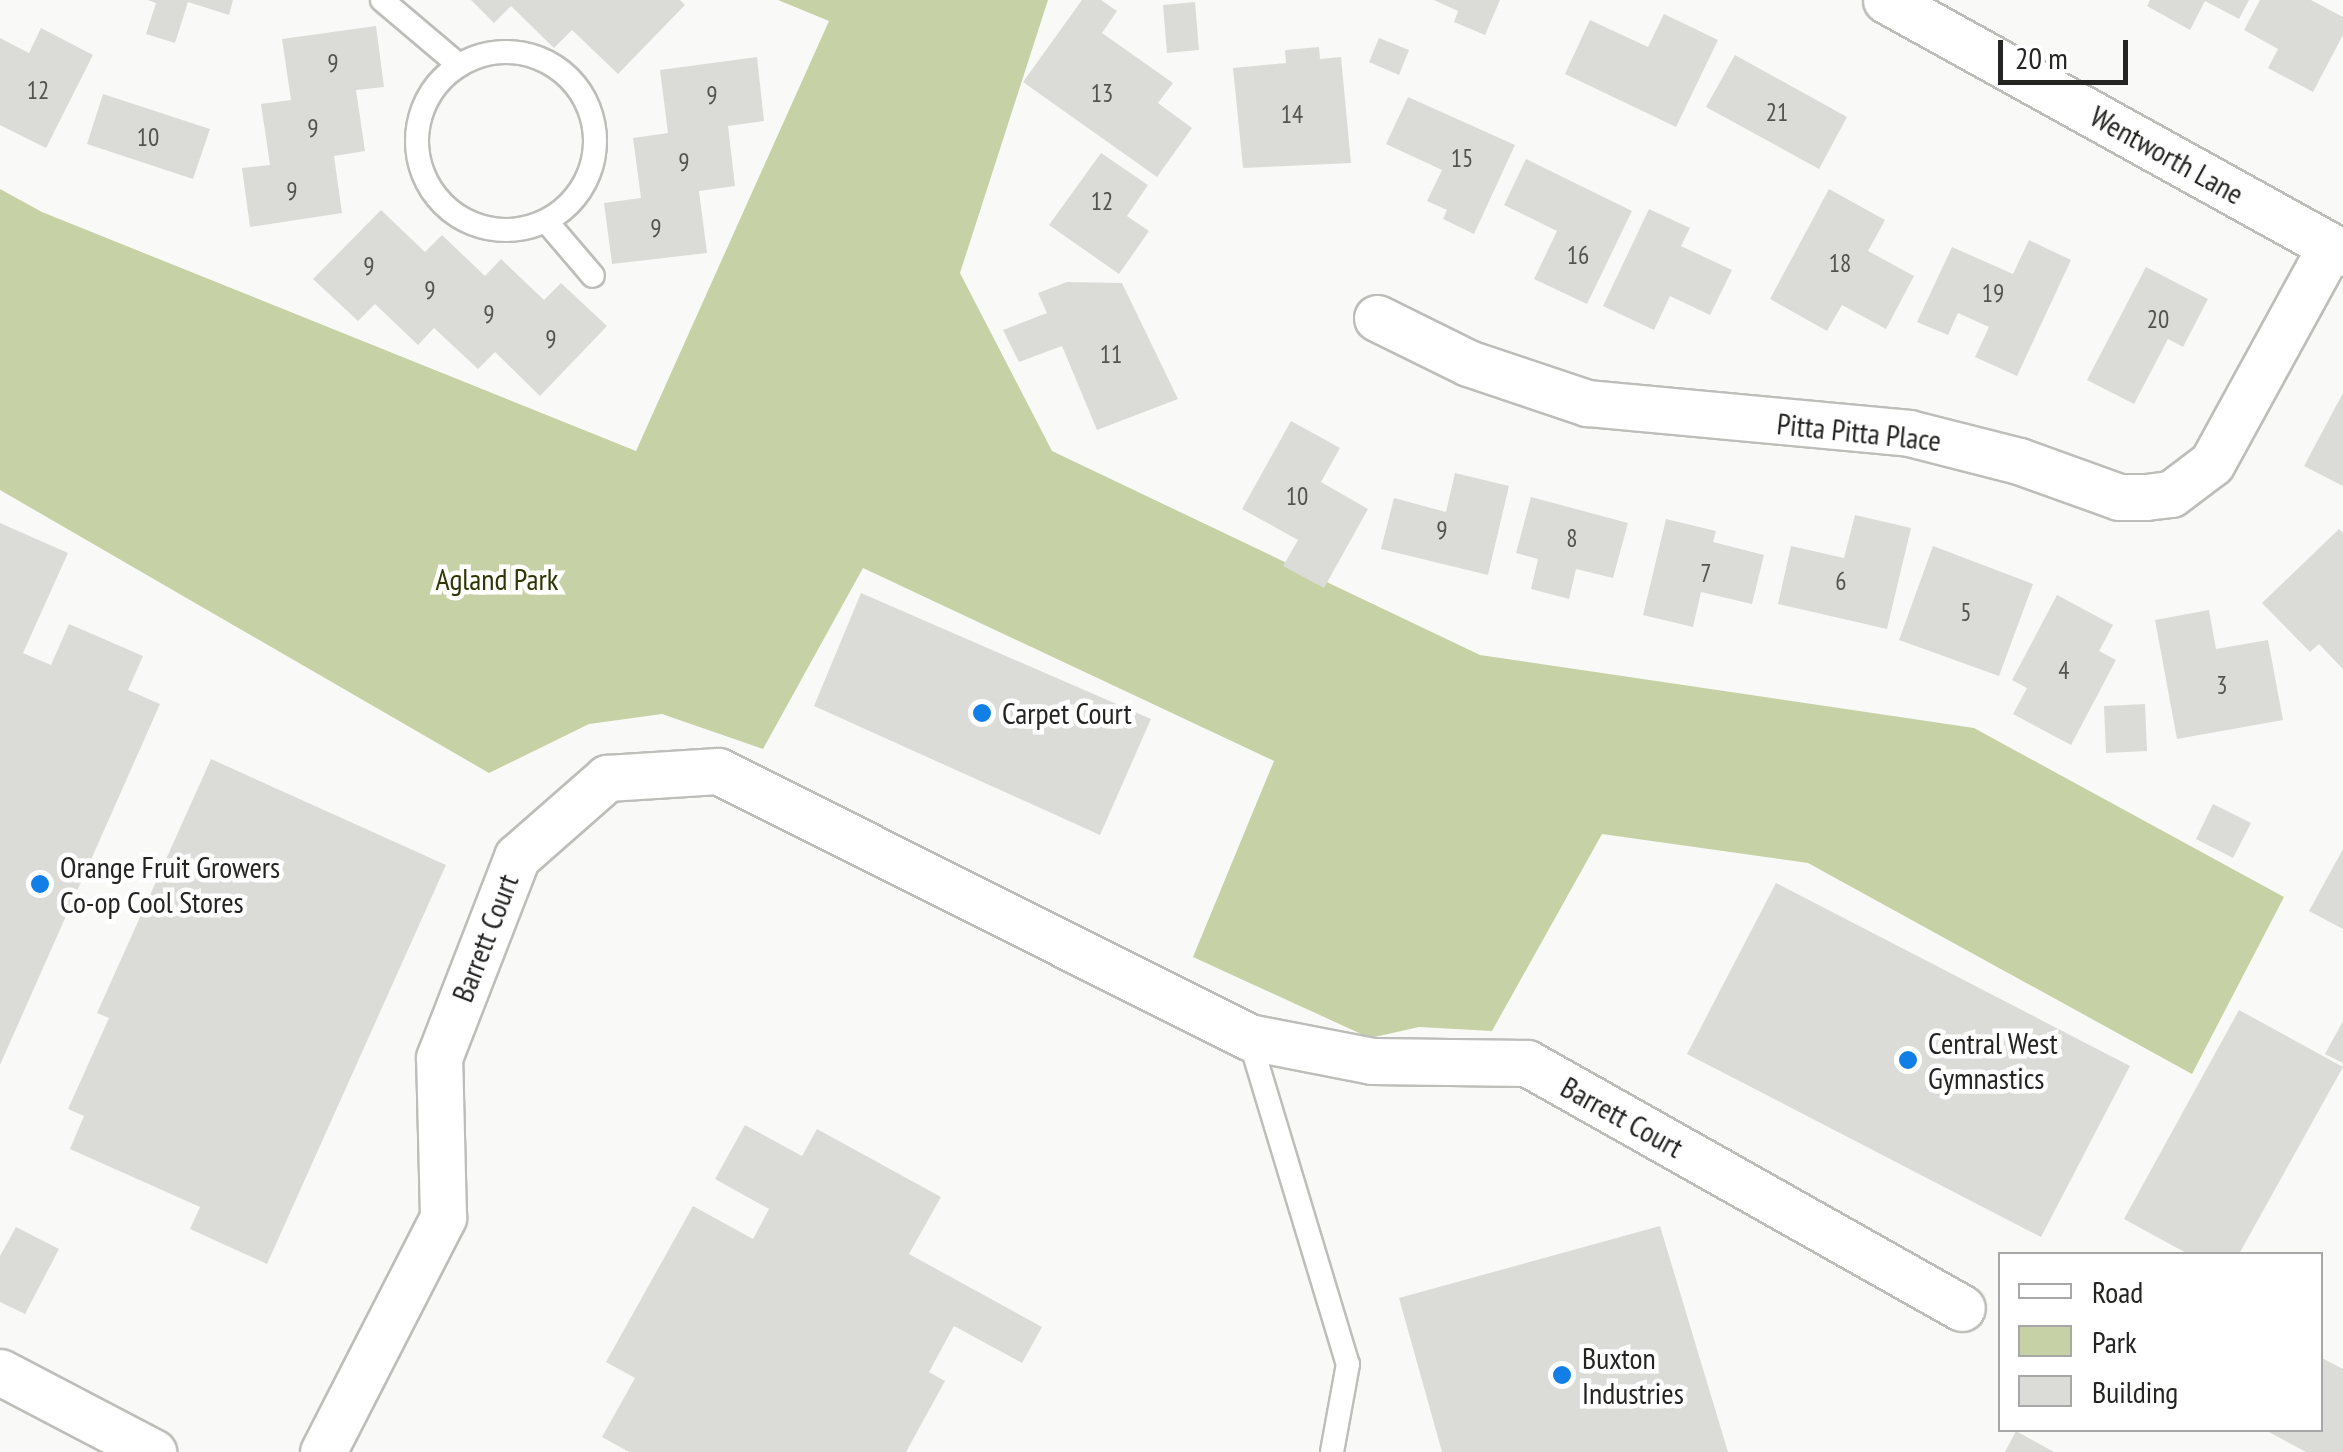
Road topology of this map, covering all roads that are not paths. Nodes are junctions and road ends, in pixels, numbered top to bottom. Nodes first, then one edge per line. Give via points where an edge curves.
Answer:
1 (382, 0) edge
2 (1886, 0) edge
3 (459, 65) junction
4 (546, 220) junction
5 (2337, 250) edge
6 (593, 276) dead end
7 (1377, 318) dead end
8 (1250, 1036) junction
9 (1962, 1308) dead end
10 (0, 1372) edge
11 (153, 1452) edge
12 (323, 1452) edge
13 (1332, 1452) edge

1 - 3 lane
2 - 5 street, Wentworth Lane
3 - 4 lane via 428,95 416,124 427,185 447,209 474,225 502,231
3 - 4 lane via 506,51 536,57 580,92 596,145 590,172 576,197
4 - 6 lane
5 - 7 street, Pitta Pitta Place via 2212,463 2171,494 2146,497 2118,497 2019,460 1908,433 1587,404 1468,362
8 - 9 street, Barrett Court via 1372,1061 1527,1064
8 - 12 street, Barrett Court via 718,772 607,778 517,857 439,1058 444,1217
8 - 13 lane via 1348,1364
10 - 11 street

